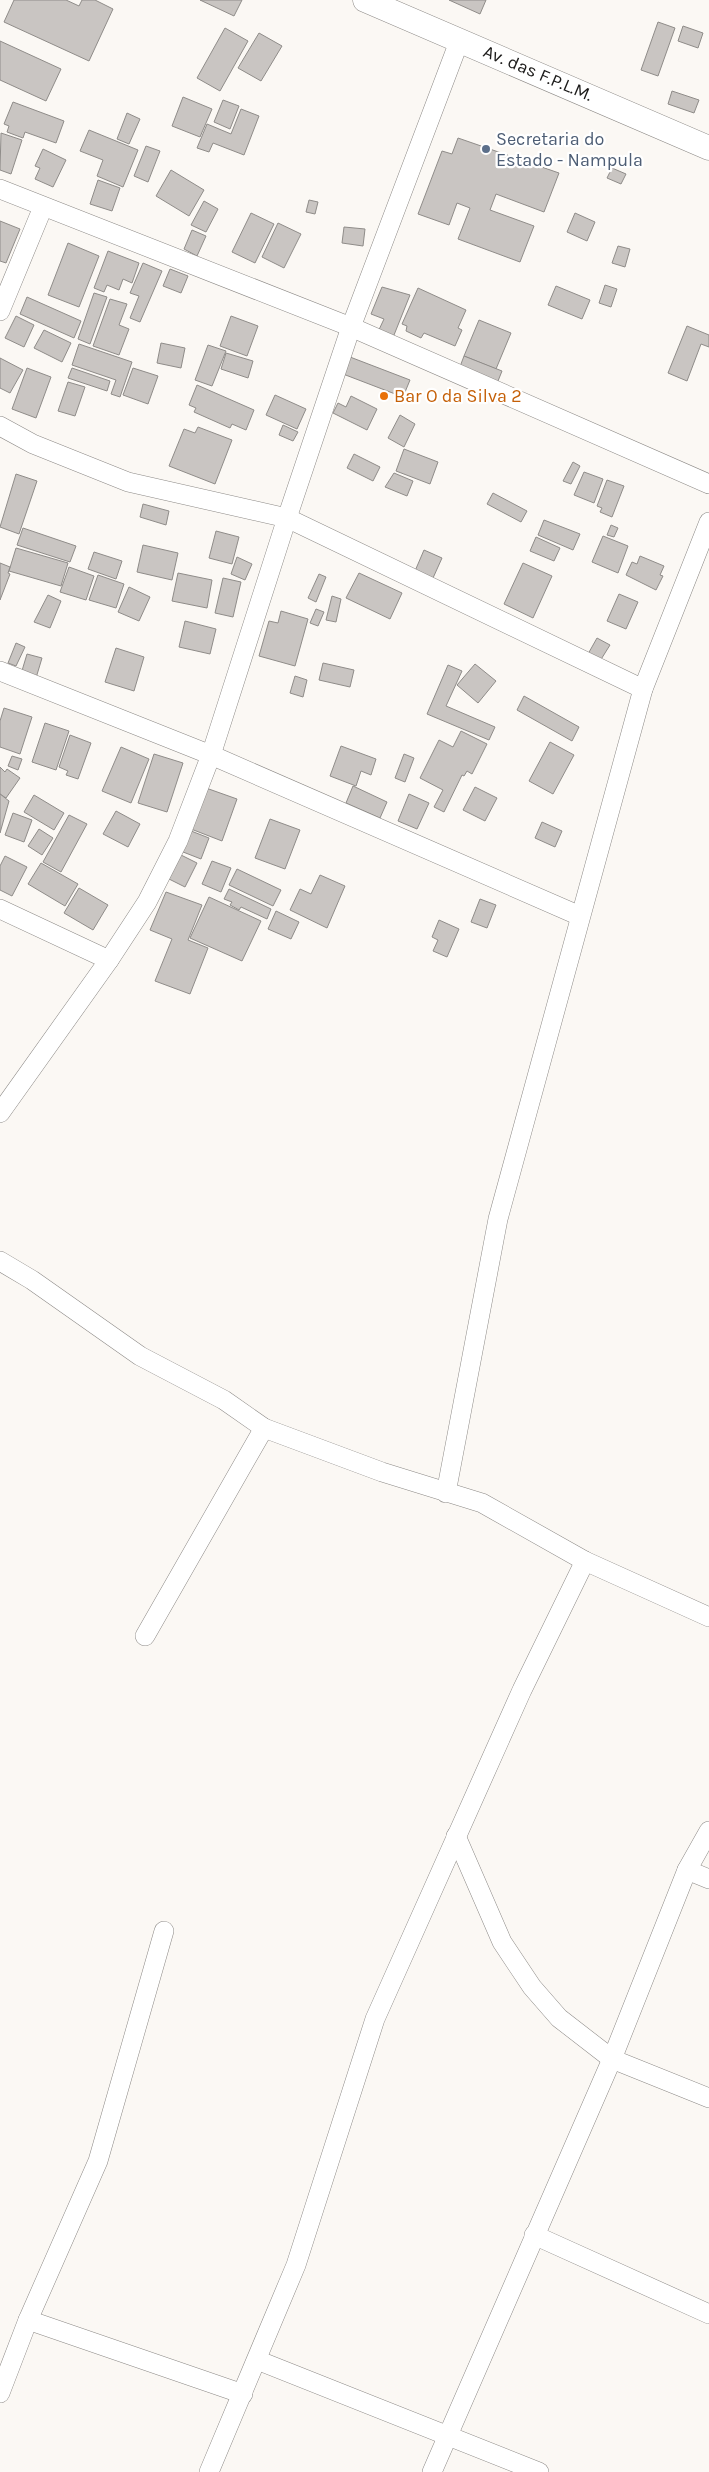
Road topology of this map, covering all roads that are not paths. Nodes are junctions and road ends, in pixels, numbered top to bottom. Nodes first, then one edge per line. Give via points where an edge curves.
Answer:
1 (365, 0) edge
2 (460, 40) junction
3 (709, 148) edge
4 (0, 189) edge
5 (43, 207) junction
6 (0, 311) edge
7 (351, 327) junction
8 (0, 426) edge
9 (709, 484) edge
10 (286, 518) junction
11 (709, 522) edge
12 (0, 671) edge
13 (644, 689) junction
14 (211, 755) junction
15 (0, 909) edge
16 (580, 916) junction
17 (109, 960) junction
18 (0, 1113) edge
19 (0, 1261) edge
20 (264, 1428) junction
21 (446, 1493) junction
22 (585, 1561) junction
23 (709, 1618) edge
24 (145, 1636) dead end
25 (709, 1831) edge
26 (456, 1836) junction
27 (687, 1870) junction
28 (709, 1879) edge
29 (164, 1931) dead end
30 (612, 2059) junction
31 (709, 2098) edge
32 (534, 2235) junction
33 (709, 2314) edge
34 (28, 2320) junction
35 (257, 2360) junction
36 (0, 2394) edge
37 (243, 2394) junction
38 (446, 2435) junction
39 (209, 2472) edge
40 (432, 2472) edge
41 (538, 2472) edge

1 - 2 main road, Av. das F.P.L.M.
2 - 3 main road, Av. das F.P.L.M.
2 - 7 street
4 - 5 street
5 - 6 street
5 - 7 street
7 - 9 street
7 - 10 street
8 - 10 street via 33,444 128,482
10 - 13 street
10 - 14 street
11 - 13 street
12 - 14 street
13 - 16 street
14 - 16 street
14 - 17 street via 178,841 147,902
15 - 17 street
16 - 21 street via 498,1218
17 - 18 street
19 - 20 street via 140,1356 224,1400
20 - 21 street
20 - 24 street
21 - 22 street via 482,1503
22 - 23 street
22 - 26 street
25 - 27 street
26 - 30 street via 502,1942 532,1987 559,2018
26 - 35 street via 375,2019 296,2265
27 - 28 street
27 - 30 street
29 - 34 street via 98,2161
30 - 31 street
30 - 32 street
32 - 33 street
32 - 38 street
34 - 36 street
34 - 37 street
35 - 37 street
35 - 38 street
37 - 39 street
38 - 40 street
38 - 41 street

